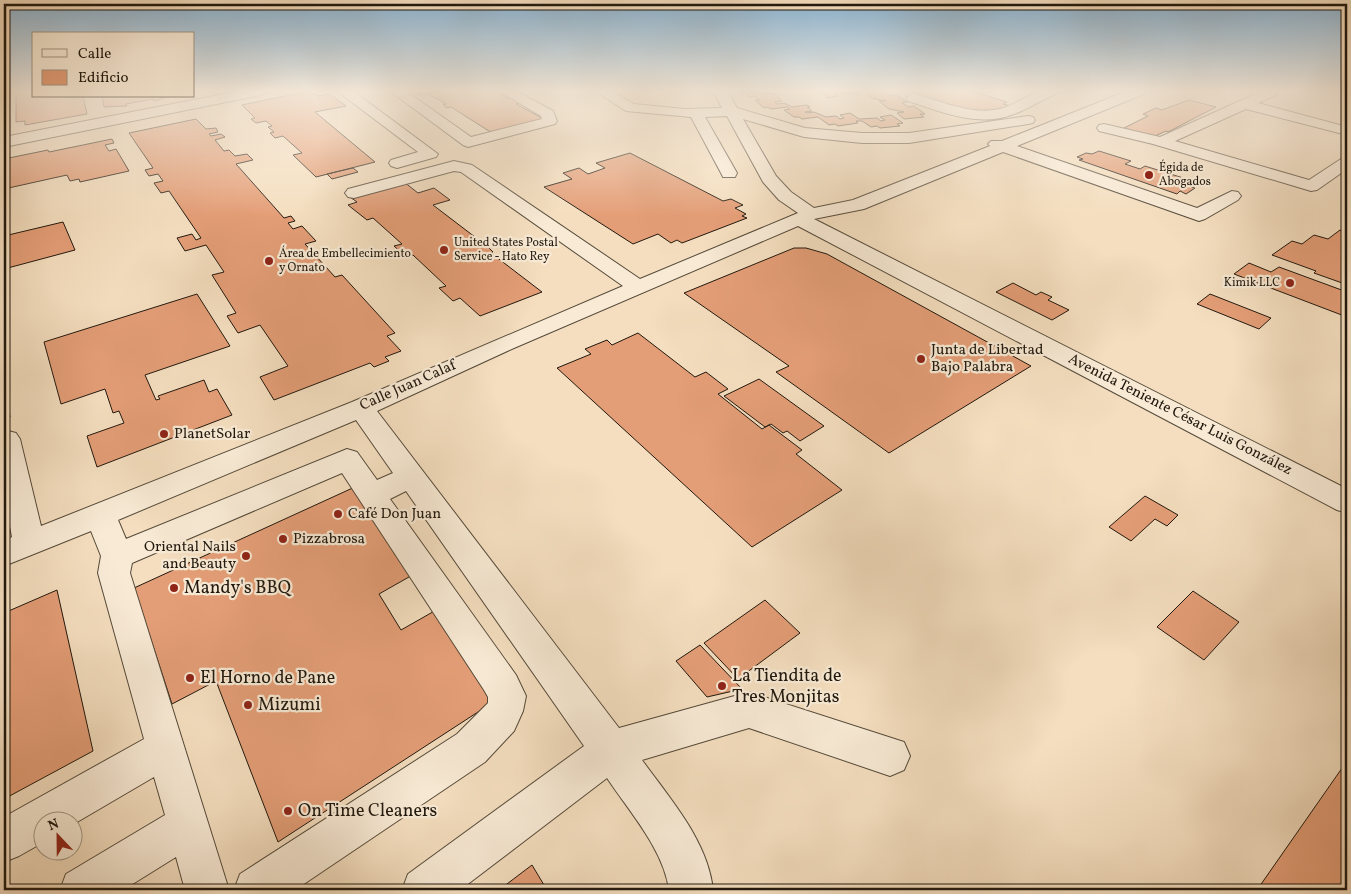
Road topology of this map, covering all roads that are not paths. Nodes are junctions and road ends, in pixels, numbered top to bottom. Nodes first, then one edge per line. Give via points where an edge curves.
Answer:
1 (51, 133) edge
2 (401, 133) edge
3 (455, 133) edge
4 (504, 133) edge
5 (705, 133) edge
6 (745, 133) edge
7 (811, 133) edge
8 (944, 133) edge
9 (994, 133) edge
10 (1036, 133) edge
11 (1121, 133) edge
12 (1181, 133) edge
13 (980, 138) junction
14 (4, 142) edge
15 (1161, 142) junction
16 (963, 145) dead end
17 (1003, 146) junction
18 (1347, 162) edge
19 (382, 167) dead end
20 (730, 173) dead end
21 (354, 193) dead end
22 (831, 195) dead end
23 (1232, 196) dead end
24 (805, 217) junction
25 (638, 287) junction
26 (362, 408) junction
27 (4, 440) edge
28 (412, 476) junction
29 (372, 495) junction
30 (1347, 502) edge
31 (100, 514) junction
32 (17, 548) edge
33 (117, 556) junction
34 (166, 748) junction
35 (611, 750) junction
36 (890, 756) dead end
37 (189, 825) junction
38 (4, 841) edge
39 (82, 890) edge
40 (207, 890) edge
41 (256, 890) edge
42 (424, 890) edge
43 (691, 890) edge

1 - 14 street
2 - 19 street via 430,154
3 - 4 street via 468,142
5 - 20 street
6 - 24 street, Avenida Teniente César Luis González via 769,178
7 - 8 street via 862,138 909,138
9 - 13 street
10 - 17 street
11 - 15 street
12 - 15 street
13 - 16 street
13 - 17 street
15 - 18 street via 1311,186
17 - 23 street via 1199,214
17 - 24 street via 858,205
21 - 25 street via 454,166 466,168
22 - 24 street
24 - 25 street, Calle Juan Calaf
24 - 30 street, Avenida Teniente César Luis González
25 - 26 street, Calle Juan Calaf via 506,342
26 - 28 street
26 - 31 street, Calle Juan Calaf
27 - 32 street
28 - 29 street
28 - 35 street
29 - 33 street via 347,459
29 - 41 street via 497,678 507,696 505,710 471,748
31 - 32 street, Calle Juan Calaf
31 - 33 street
33 - 34 street via 114,574
34 - 37 street
34 - 38 street
35 - 36 street via 748,710
35 - 42 street
35 - 43 street via 673,839 689,874
37 - 39 street
37 - 40 street

